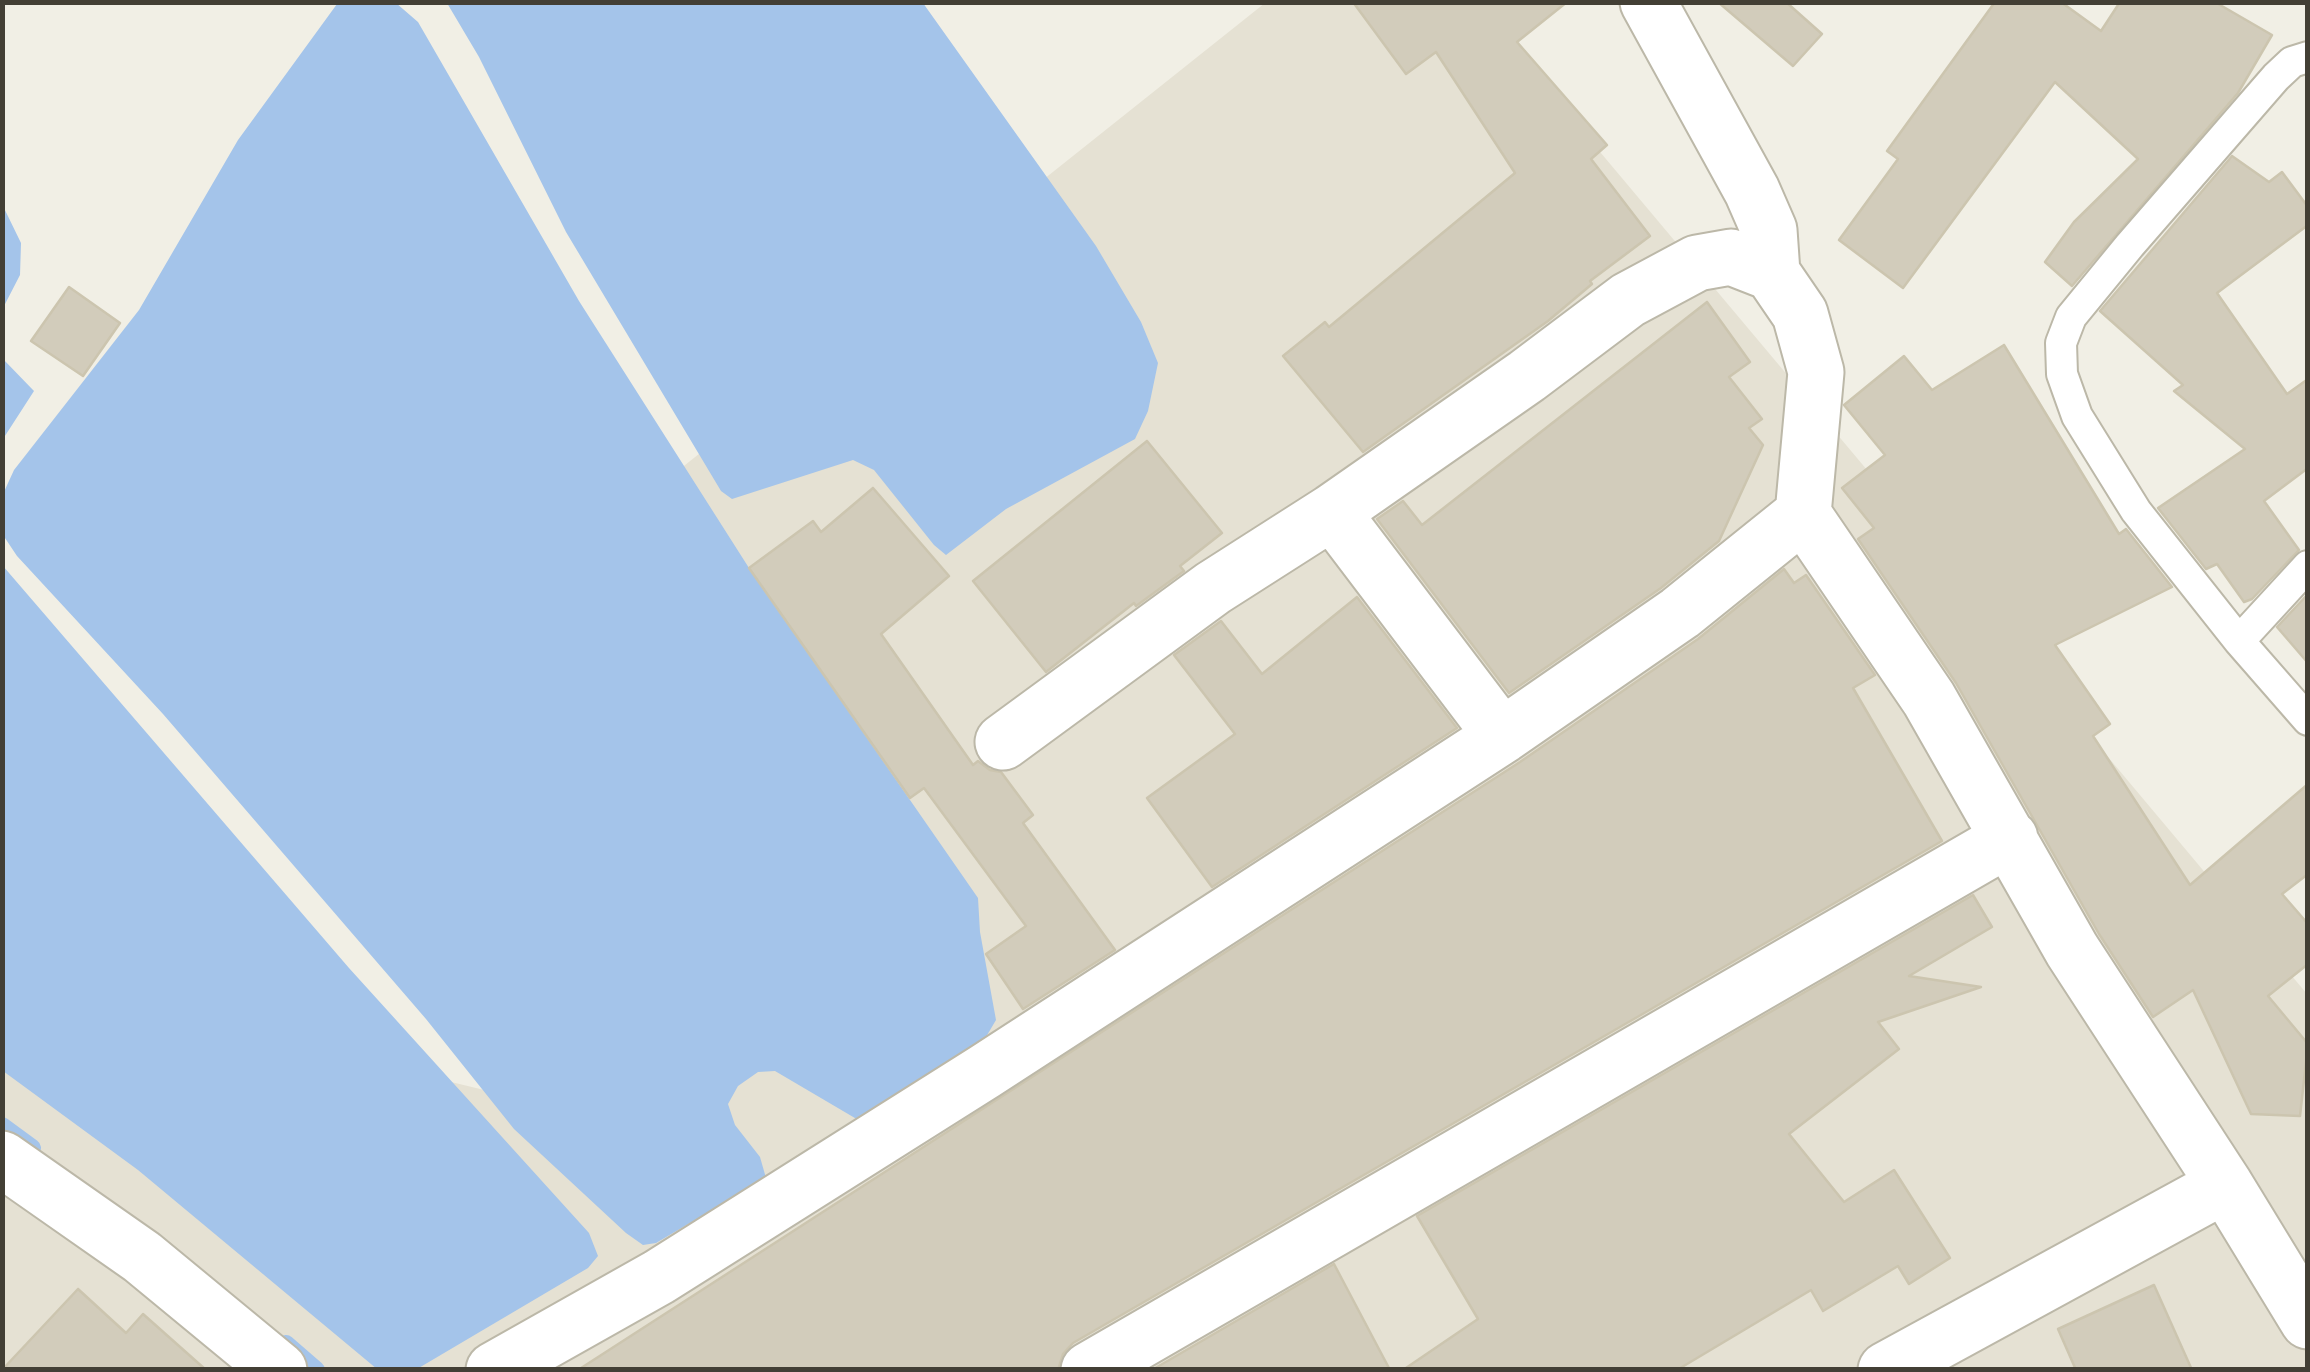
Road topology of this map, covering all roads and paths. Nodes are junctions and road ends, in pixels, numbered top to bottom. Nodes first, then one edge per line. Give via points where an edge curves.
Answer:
1 (1648, 2) edge
2 (2308, 57) edge
3 (1772, 273) junction
4 (1332, 512) junction
5 (1803, 514) junction
6 (2308, 566) edge
7 (2239, 640) junction
8 (2308, 720) edge
9 (1502, 736) junction
10 (1003, 742) dead end
11 (2010, 838) junction
12 (2, 1159) edge
13 (2225, 1185) junction
14 (2308, 1321) edge
15 (279, 1370) edge
16 (494, 1370) edge
17 (1089, 1370) edge
18 (1886, 1370) edge

1 - 3 street via 1752,191 1769,230
2 - 7 lane via 2276,77 2130,245 2071,318 2061,342 2062,374 2077,416 2136,510
3 - 4 street via 1731,257 1697,263 1628,300
3 - 5 street via 1800,314 1816,372
4 - 9 street
4 - 10 street via 1213,588
5 - 9 street via 1680,613
5 - 11 street via 1929,699
6 - 7 lane
7 - 8 lane
9 - 16 street via 708,1246
11 - 13 street via 2072,950
11 - 17 street
12 - 15 street via 142,1257
13 - 14 street
13 - 18 street

